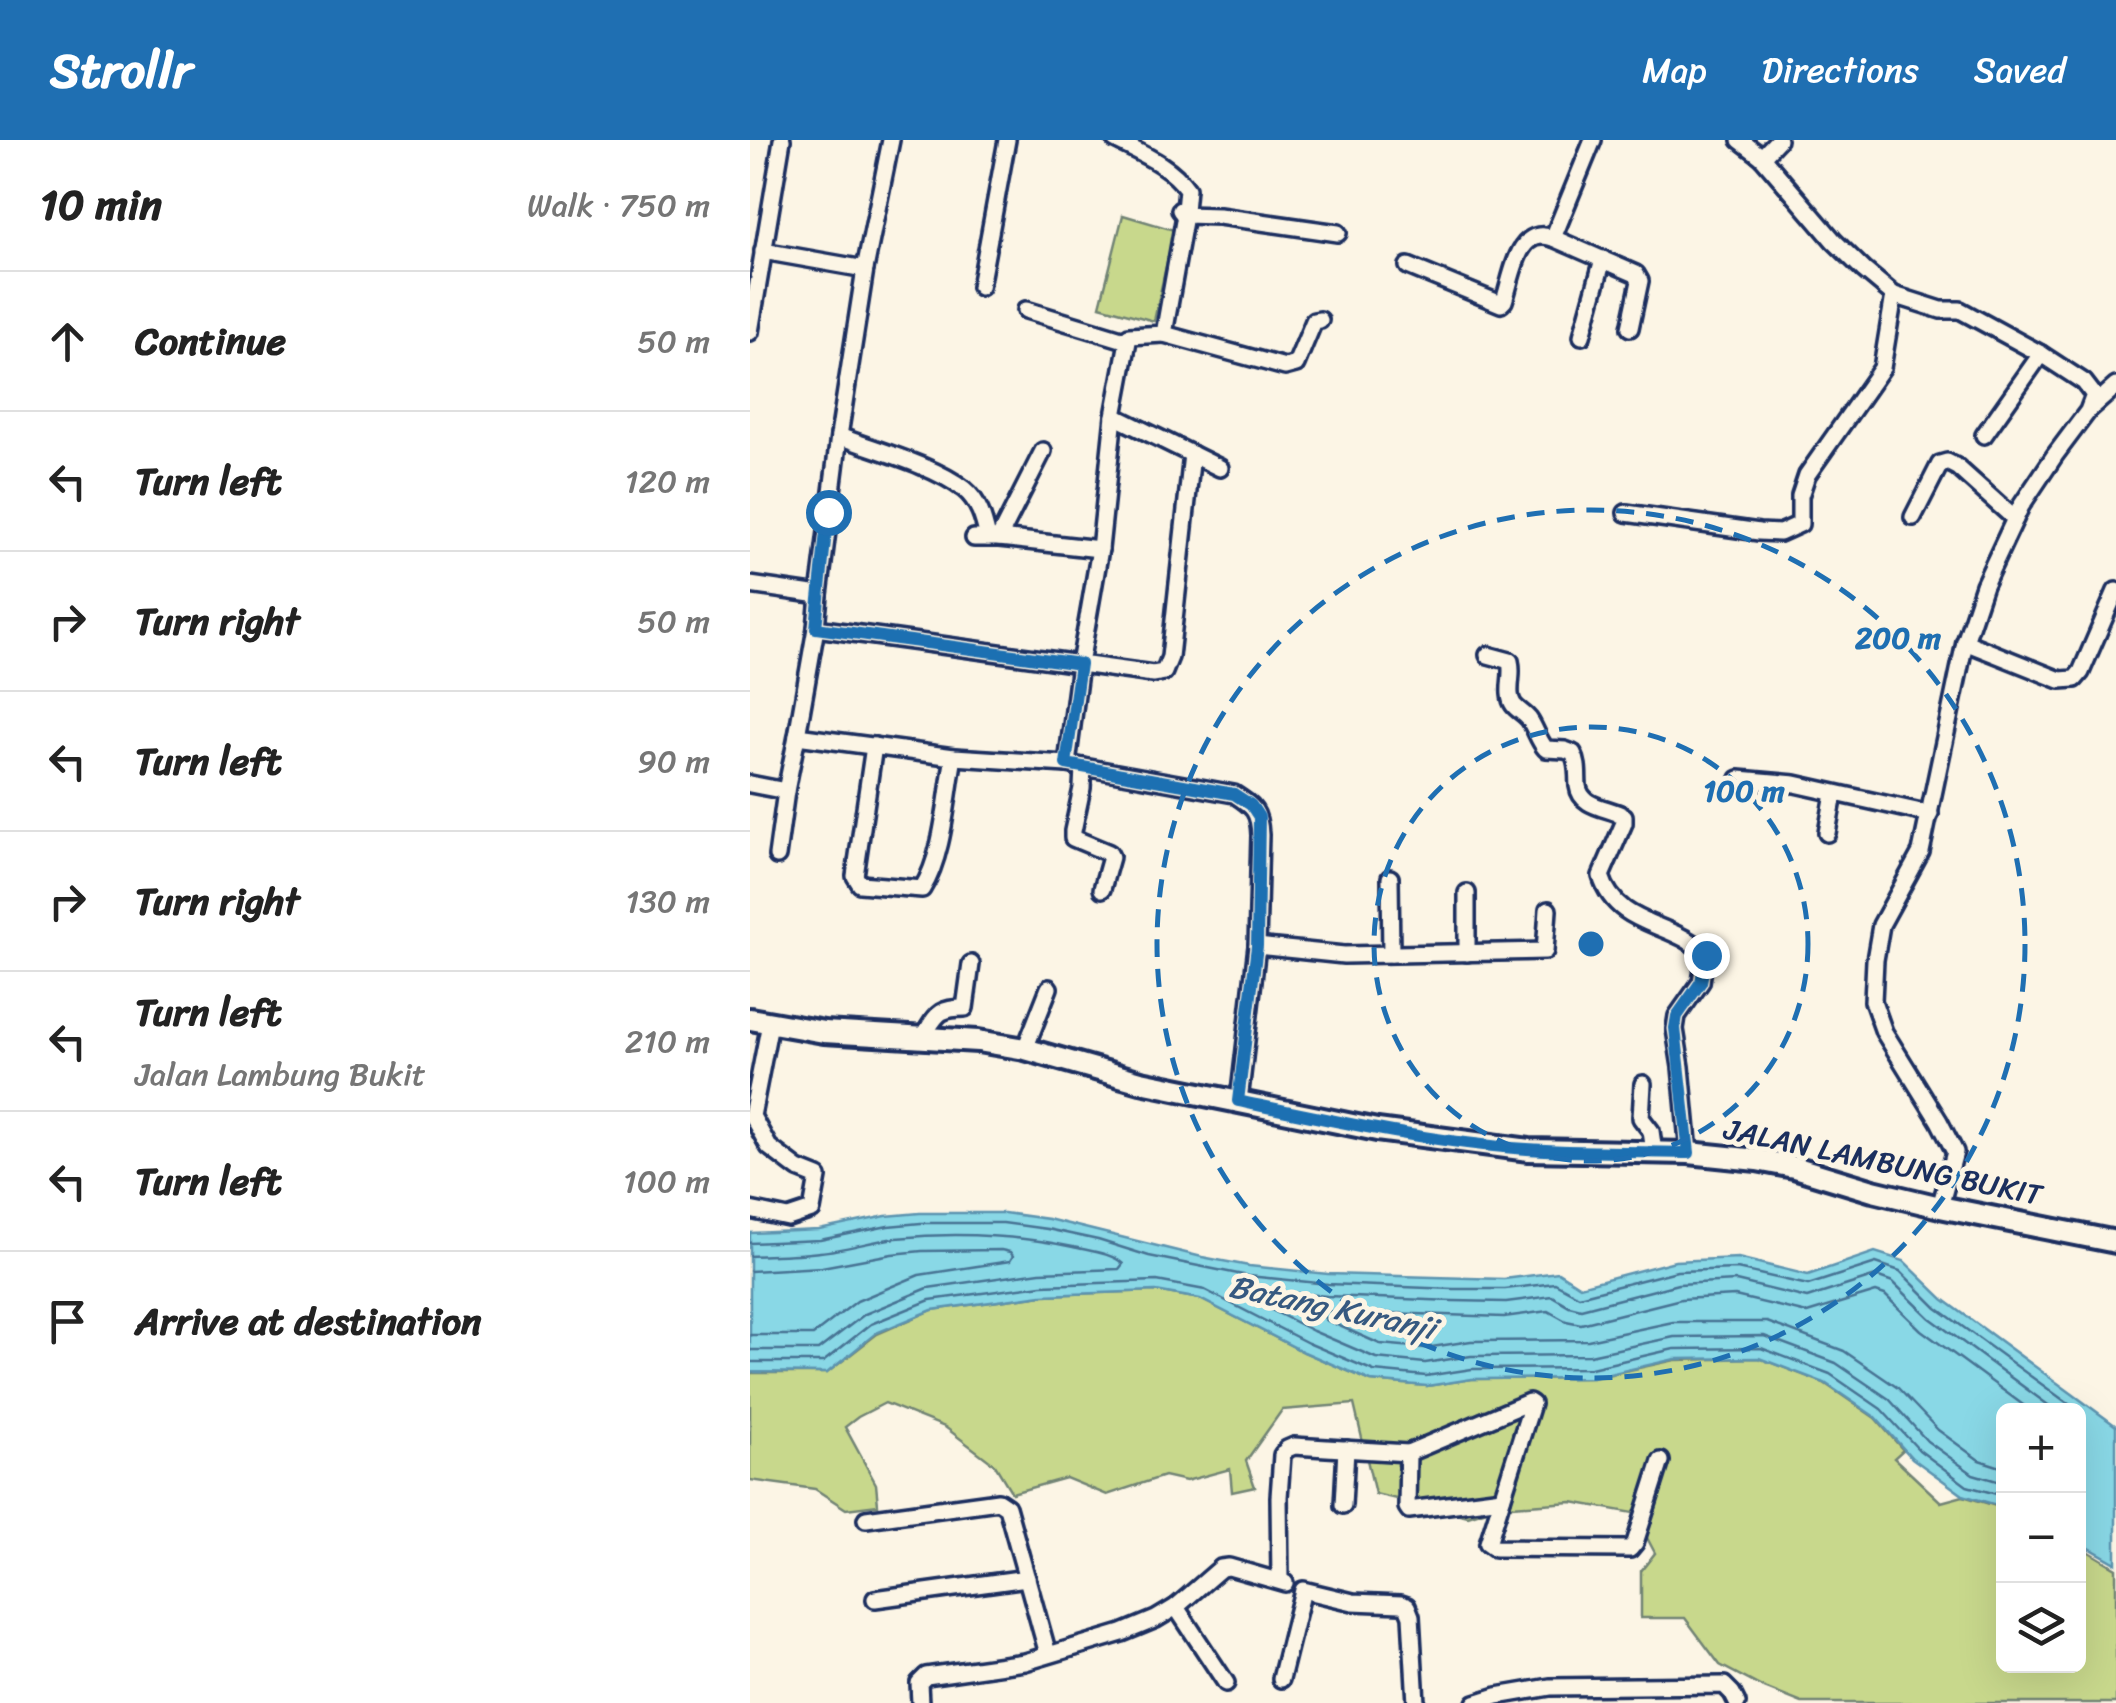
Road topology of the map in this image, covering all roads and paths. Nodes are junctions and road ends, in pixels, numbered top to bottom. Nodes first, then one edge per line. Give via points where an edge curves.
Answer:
1 (782, 140) edge
2 (892, 140) edge
3 (1007, 140) edge
4 (1115, 140) edge
5 (1593, 140) edge
6 (1740, 140) edge
7 (1778, 140) edge
8 (1762, 157) junction
9 (1182, 212) junction
10 (1338, 233) dead end
11 (1553, 238) junction
12 (763, 251) junction
13 (1603, 259) junction
14 (1408, 266) dead end
15 (865, 269) junction
16 (980, 288) dead end
17 (1894, 295) junction
18 (1026, 310) dead end
19 (1320, 320) dead end
20 (1630, 328) dead end
21 (750, 332) edge
22 (1164, 334) junction
23 (1582, 336) dead end
24 (1128, 342) junction
25 (2041, 354) junction
26 (2116, 386) edge
27 (2088, 411) junction
28 (1114, 416) junction
29 (1984, 435) dead end
30 (838, 436) junction
31 (1042, 452) dead end
32 (1192, 454) junction
33 (1220, 468) dead end
34 (1626, 513) dead end
35 (1913, 517) dead end
36 (2015, 519) junction
37 (987, 538) junction
38 (1100, 549) junction
39 (750, 585) edge
40 (2116, 591) edge
41 (819, 594) junction
42 (816, 628) junction
43 (1965, 642) junction
44 (1488, 655) dead end
45 (1080, 664) junction
46 (796, 736) junction
47 (874, 746) junction
48 (954, 756) junction
49 (1075, 766) junction
50 (1739, 778) dead end
51 (750, 784) edge
52 (786, 790) junction
53 (1834, 794) junction
54 (1930, 814) junction
55 (1828, 832) dead end
56 (778, 856) dead end
57 (1390, 878) dead end
58 (1102, 889) dead end
59 (1468, 893) dead end
60 (1548, 910) dead end
61 (1257, 946) junction
62 (1467, 952) junction
63 (1390, 954) junction
64 (972, 964) dead end
65 (1049, 988) dead end
66 (760, 1021) edge
67 (922, 1038) junction
68 (1024, 1049) junction
69 (1644, 1084) dead end
70 (1238, 1101) junction
71 (1654, 1152) junction
72 (1689, 1153) junction
73 (1940, 1207) junction
74 (750, 1210) edge
75 (2116, 1242) edge
76 (1346, 1449) junction
77 (1408, 1452) junction
78 (1662, 1461) dead end
79 (1502, 1498) junction
80 (1343, 1504) dead end
81 (866, 1519) dead end
82 (1027, 1578) junction
83 (1280, 1581) junction
84 (1303, 1590) junction
85 (875, 1599) dead end
86 (1176, 1607) junction
87 (1048, 1654) junction
88 (1280, 1679) dead end
89 (1226, 1683) dead end
90 (920, 1703) edge
91 (1416, 1703) edge
92 (1475, 1703) edge
93 (1737, 1703) edge

1 - 12 street
2 - 15 street
3 - 16 street
4 - 9 street via 1178,176 1187,189
5 - 11 street
6 - 8 street
7 - 8 street
8 - 17 street via 1834,241
9 - 10 street
9 - 22 street
11 - 13 street
11 - 14 street via 1532,236 1523,244 1501,304
12 - 15 street
12 - 21 street
13 - 20 street via 1640,281
13 - 23 street
15 - 30 street
17 - 25 street via 1960,310
17 - 34 street via 1882,368 1808,476 1800,524 1780,533 1759,532
18 - 24 street
19 - 22 street via 1296,364 1285,367
22 - 24 street via 1128,336
24 - 28 street
25 - 27 street via 2084,382 2094,395
25 - 29 street
26 - 27 street
27 - 36 street
28 - 32 street
28 - 38 street
30 - 37 street via 966,490 982,512
30 - 41 street
31 - 37 street
32 - 33 street
32 - 45 street via 1164,672
35 - 36 street via 1947,462
36 - 43 street
37 - 38 street
38 - 45 street
39 - 41 street
40 - 43 street via 2075,679 2060,680
41 - 42 street
42 - 45 street
42 - 46 street
43 - 54 street
44 - 72 street via 1510,661 1510,698 1540,742 1574,754 1584,800 1624,816 1601,876 1605,890 1646,923 1697,944 1706,955 1701,982 1675,1028
45 - 49 street
46 - 47 street
46 - 52 street
47 - 48 street
47 - 48 street via 855,876 860,884 922,889 938,846
48 - 49 street
49 - 58 street via 1082,788 1073,838 1110,853
49 - 61 street via 1234,794 1251,805 1260,835
50 - 53 street
51 - 52 street
52 - 56 street
53 - 54 street
53 - 55 street
54 - 73 street via 1920,852 1881,924 1873,1000 1884,1032 1955,1152
57 - 63 street
59 - 62 street
60 - 62 street via 1545,951
61 - 63 street
61 - 70 street
62 - 63 street
64 - 67 street via 965,1008 936,1014
65 - 68 street
66 - 67 street, JALAN LAMBUNG BUKIT
66 - 74 street via 752,1116 768,1148 818,1178 812,1210 788,1218
67 - 68 street, JALAN LAMBUNG BUKIT
68 - 70 street, JALAN LAMBUNG BUKIT
69 - 71 street via 1642,1118
70 - 71 street, JALAN LAMBUNG BUKIT via 1463,1142
71 - 72 street, JALAN LAMBUNG BUKIT
72 - 73 street, JALAN LAMBUNG BUKIT via 1794,1167
73 - 75 street, JALAN LAMBUNG BUKIT
76 - 77 street
76 - 80 street
76 - 83 street via 1294,1446 1282,1456
77 - 79 street via 1409,1510
77 - 79 street via 1528,1402 1531,1412
78 - 79 street via 1630,1550 1496,1548 1488,1543
81 - 82 street via 1002,1502
82 - 85 street
82 - 87 street
83 - 84 street
83 - 86 street via 1221,1568
84 - 88 street
84 - 91 street via 1408,1606
86 - 87 street via 1122,1633
86 - 89 street
87 - 90 street via 926,1676 919,1684
92 - 93 street via 1550,1686 1724,1685

